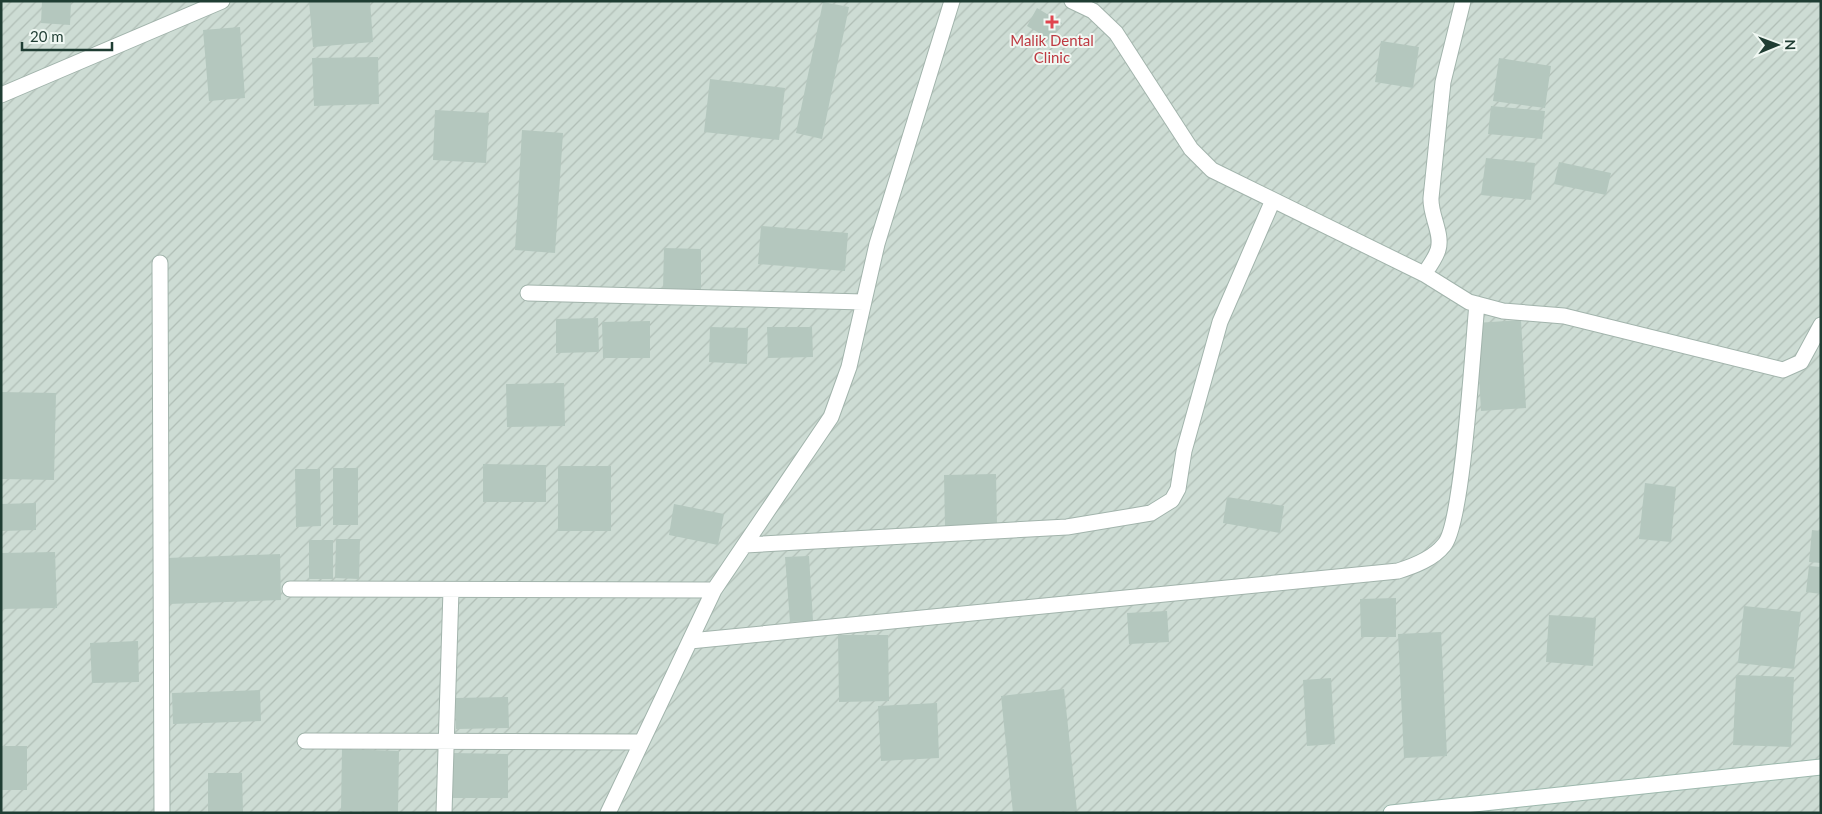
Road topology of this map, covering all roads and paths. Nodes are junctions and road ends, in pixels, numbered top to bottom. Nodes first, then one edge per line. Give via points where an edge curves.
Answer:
1 (222, 1) edge
2 (952, 1) edge
3 (1072, 1) edge
4 (1463, 1) edge
5 (1, 94) edge
6 (1273, 200) junction
7 (160, 263) dead end
8 (1424, 274) junction
9 (528, 293) dead end
10 (863, 302) junction
11 (1477, 304) junction
12 (1821, 325) edge
13 (745, 545) junction
14 (290, 590) dead end
15 (451, 590) junction
16 (714, 590) junction
17 (690, 641) junction
18 (445, 740) junction
19 (305, 741) dead end
20 (641, 742) junction
21 (1821, 768) edge
22 (162, 813) edge
23 (444, 813) edge
24 (608, 813) edge
25 (1391, 813) edge

1 - 5 street
2 - 10 street via 877,244
3 - 6 street via 1093,11 1116,33 1201,161 1212,170
4 - 8 street via 1443,82 1431,198 1439,248
6 - 8 street
6 - 13 street via 1220,322 1184,451 1178,489 1162,508 1151,513 1067,527
7 - 22 street
8 - 11 street
9 - 10 street
10 - 13 street via 849,367 831,417
11 - 12 street via 1503,311 1564,316 1783,370 1802,362
11 - 17 street via 1453,524 1445,545 1413,566 1398,571
13 - 16 street
14 - 15 street
15 - 16 street
15 - 18 street
16 - 17 street
17 - 20 street
18 - 19 street
18 - 20 street
18 - 23 street
20 - 24 street
21 - 25 street

